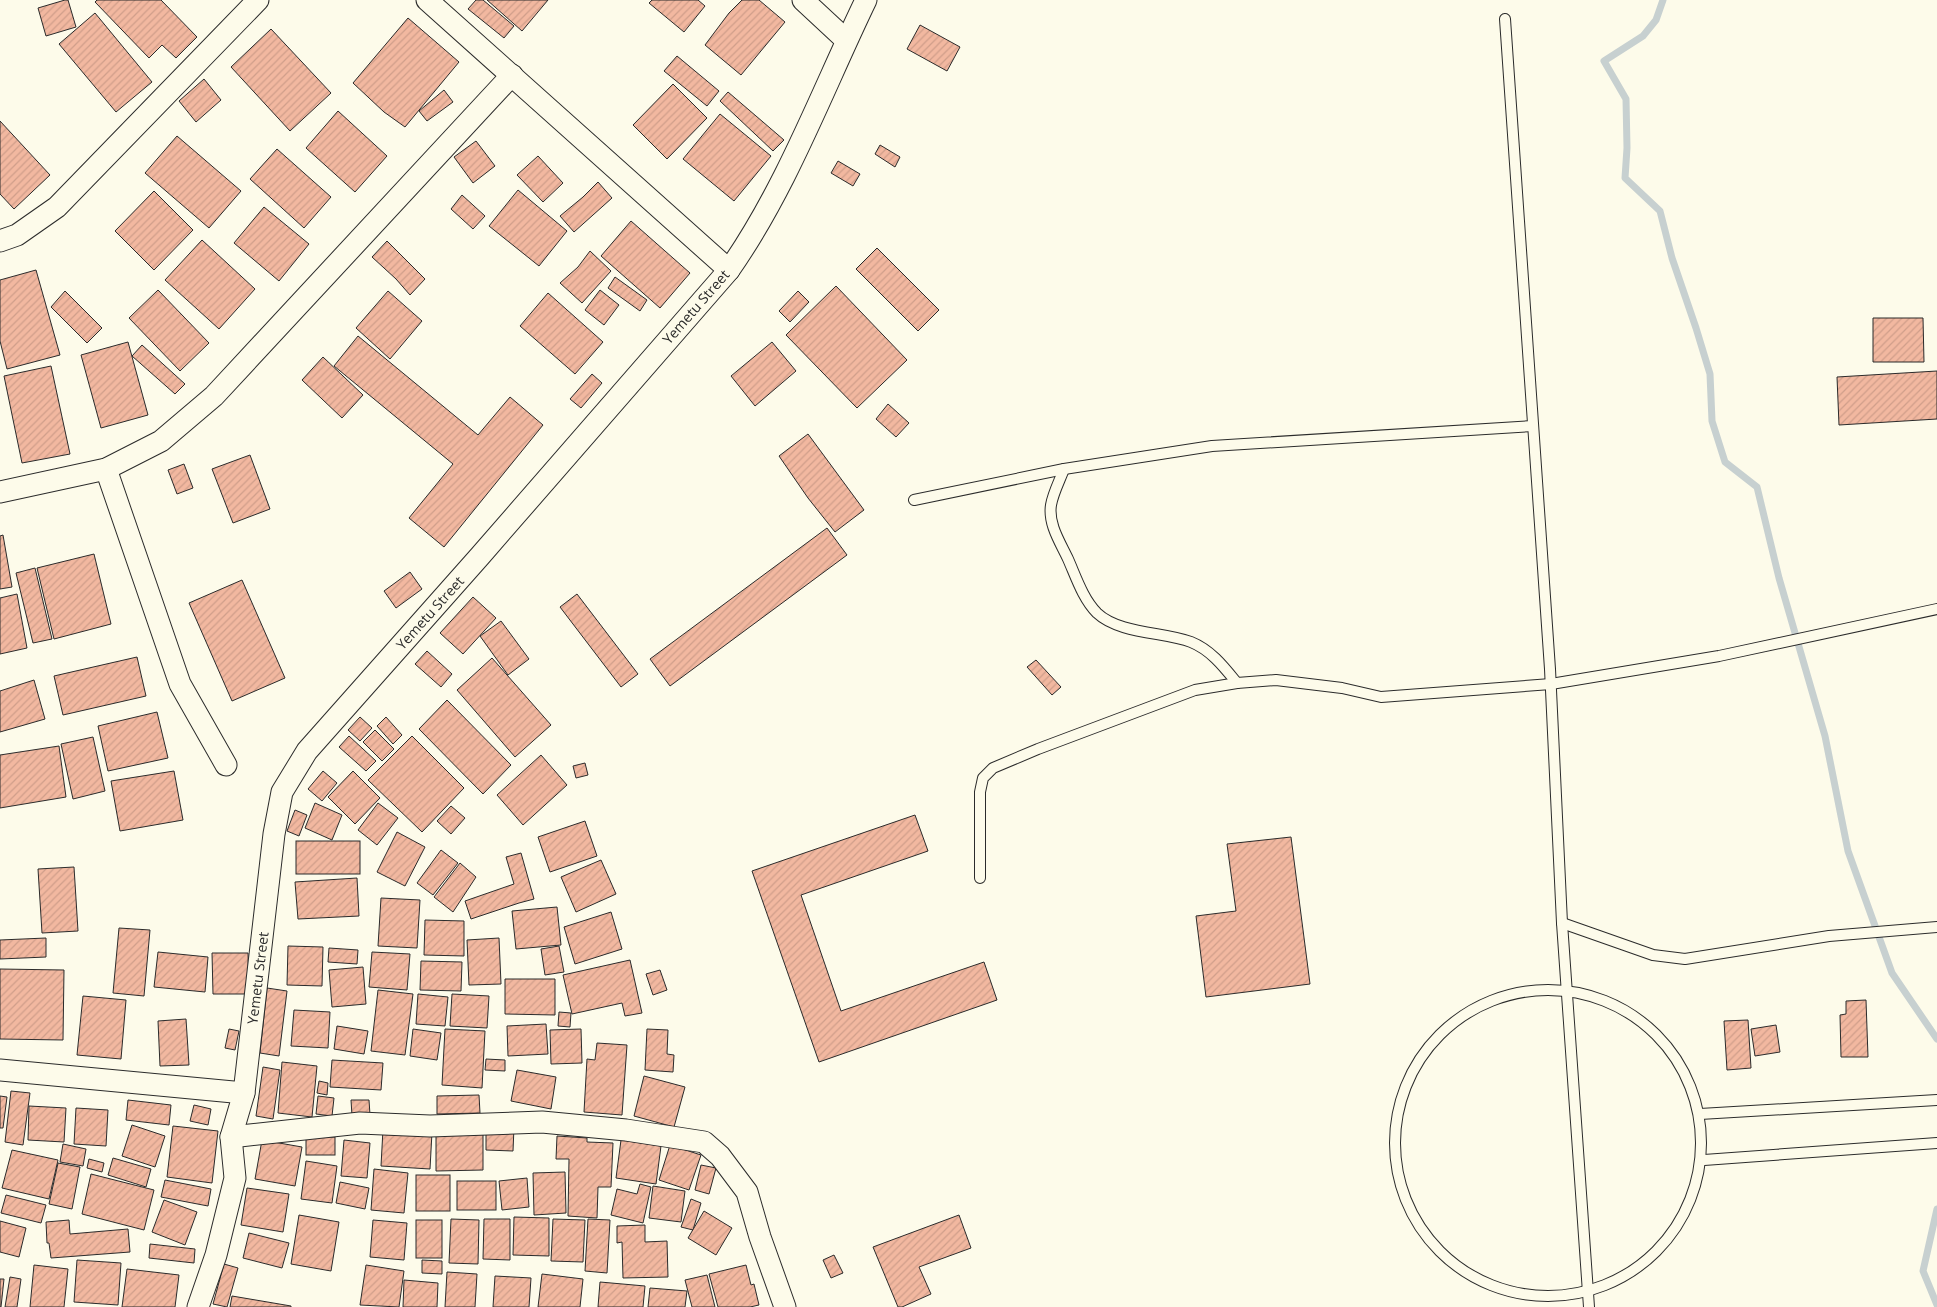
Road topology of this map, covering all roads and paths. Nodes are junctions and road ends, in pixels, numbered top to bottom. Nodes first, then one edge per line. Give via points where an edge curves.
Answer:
1 (258, 0) edge
2 (427, 0) edge
3 (803, 0) edge
4 (866, 0) edge
5 (1505, 19) dead end
6 (846, 40) junction
7 (512, 75) junction
8 (0, 241) edge
9 (729, 270) junction
10 (1533, 426) junction
11 (106, 469) junction
12 (1064, 469) junction
13 (0, 492) edge
14 (914, 500) dead end
15 (1937, 609) edge
16 (1236, 682) junction
17 (1551, 684) junction
18 (226, 765) dead end
19 (980, 878) dead end
20 (1562, 923) junction
21 (1937, 927) edge
22 (1568, 993) junction
23 (0, 1070) edge
24 (244, 1093) junction
25 (1933, 1100) edge
26 (1700, 1114) junction
27 (230, 1137) junction
28 (1933, 1144) edge
29 (1704, 1160) junction
30 (1588, 1291) junction
31 (198, 1307) edge
32 (785, 1307) edge
33 (1589, 1307) edge

1 - 8 street via 57,207 17,234
2 - 7 street
3 - 6 street
4 - 6 street, Yemetu Street
5 - 10 lane
6 - 9 street, Yemetu Street via 772,201
7 - 9 street
7 - 11 street via 214,396 161,441
9 - 24 street, Yemetu Street via 307,751 282,792 274,834
10 - 12 lane via 1212,446
10 - 17 lane
11 - 13 street
11 - 18 street via 180,684
12 - 14 lane
12 - 16 lane via 1051,505 1052,525 1098,614 1139,631 1191,642 1221,663
15 - 17 lane via 1719,656
16 - 17 lane via 1276,680 1342,688 1381,697
16 - 19 lane via 1195,690 993,768 983,778 980,792
17 - 20 lane
20 - 21 lane via 1653,955 1685,959 1829,936
20 - 22 lane
22 - 26 lane via 1600,999 1644,1021 1680,1062
22 - 30 lane
22 - 30 lane via 1532,993 1500,998 1466,1011 1427,1041 1404,1078 1395,1144 1405,1199 1429,1241 1462,1272 1505,1290 1538,1296
23 - 24 street
24 - 27 street, Yemetu Street
25 - 26 lane
26 - 29 lane
27 - 31 street, Yemetu Street via 235,1178 216,1255
27 - 32 street via 360,1123 430,1126 542,1122 704,1142 720,1156 746,1192
28 - 29 lane
29 - 30 lane via 1693,1201 1666,1243 1622,1279
30 - 33 lane

